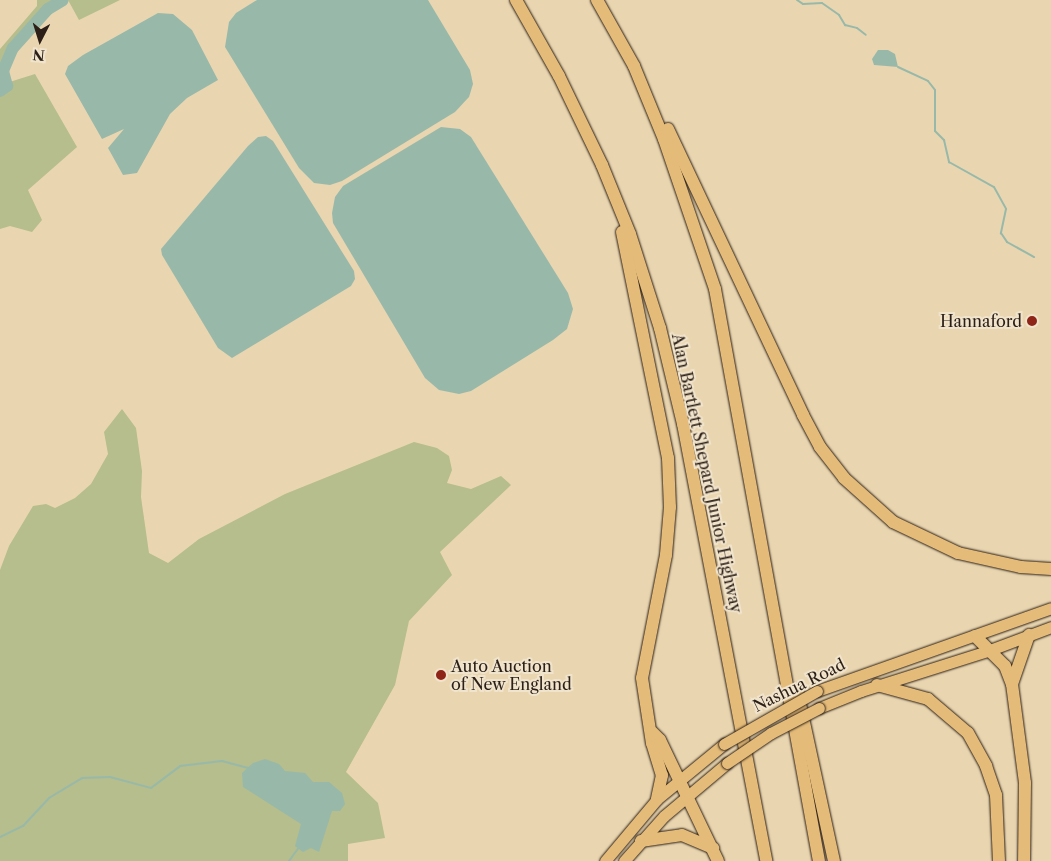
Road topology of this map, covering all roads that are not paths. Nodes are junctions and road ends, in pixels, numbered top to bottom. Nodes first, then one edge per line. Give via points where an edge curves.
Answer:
1 (516, 0) edge
2 (597, 0) edge
3 (634, 66) junction
4 (613, 190) junction
5 (1051, 569) edge
6 (1051, 608) edge
7 (775, 611) junction
8 (1051, 627) edge
9 (1029, 635) junction
10 (975, 636) junction
11 (990, 650) junction
12 (1012, 684) junction
13 (877, 685) junction
14 (652, 732) junction
15 (679, 778) junction
16 (687, 794) junction
17 (657, 799) junction
18 (641, 840) junction
19 (713, 848) junction
20 (605, 861) edge
21 (624, 861) edge
22 (718, 861) edge
23 (766, 861) edge
24 (819, 861) edge
25 (834, 861) edge
26 (999, 861) edge
27 (1024, 861) edge

1 - 4 highway, Alan Bartlett Shepard Junior Highway via 570,97
2 - 3 highway
3 - 5 highway via 717,228 803,415 820,448 844,478 893,522 958,554 1020,568
3 - 7 highway via 678,176 715,289
4 - 14 highway via 668,458 670,507 666,555 642,678
4 - 23 highway, Alan Bartlett Shepard Junior Highway via 646,281 678,400
6 - 10 main road, Nashua Road
7 - 24 highway
7 - 25 highway via 796,687
8 - 9 main road, Nashua Road
9 - 11 main road, Nashua Road
9 - 12 highway
10 - 11 highway
10 - 15 main road, Nashua Road, bridge via 816,691 724,744
11 - 12 highway via 1005,666
11 - 13 main road, Nashua Road
12 - 27 highway via 1025,782
13 - 16 main road, Nashua Road, bridge via 820,708 771,734
13 - 26 highway via 928,700 968,733 986,766 996,795
14 - 15 highway via 660,740
14 - 17 highway via 662,780
15 - 16 highway
15 - 17 main road, Nashua Road
16 - 18 main road, Nashua Road
16 - 19 highway
17 - 20 main road, Nashua Road
18 - 19 highway via 682,835
18 - 21 main road, Nashua Road
19 - 22 highway

